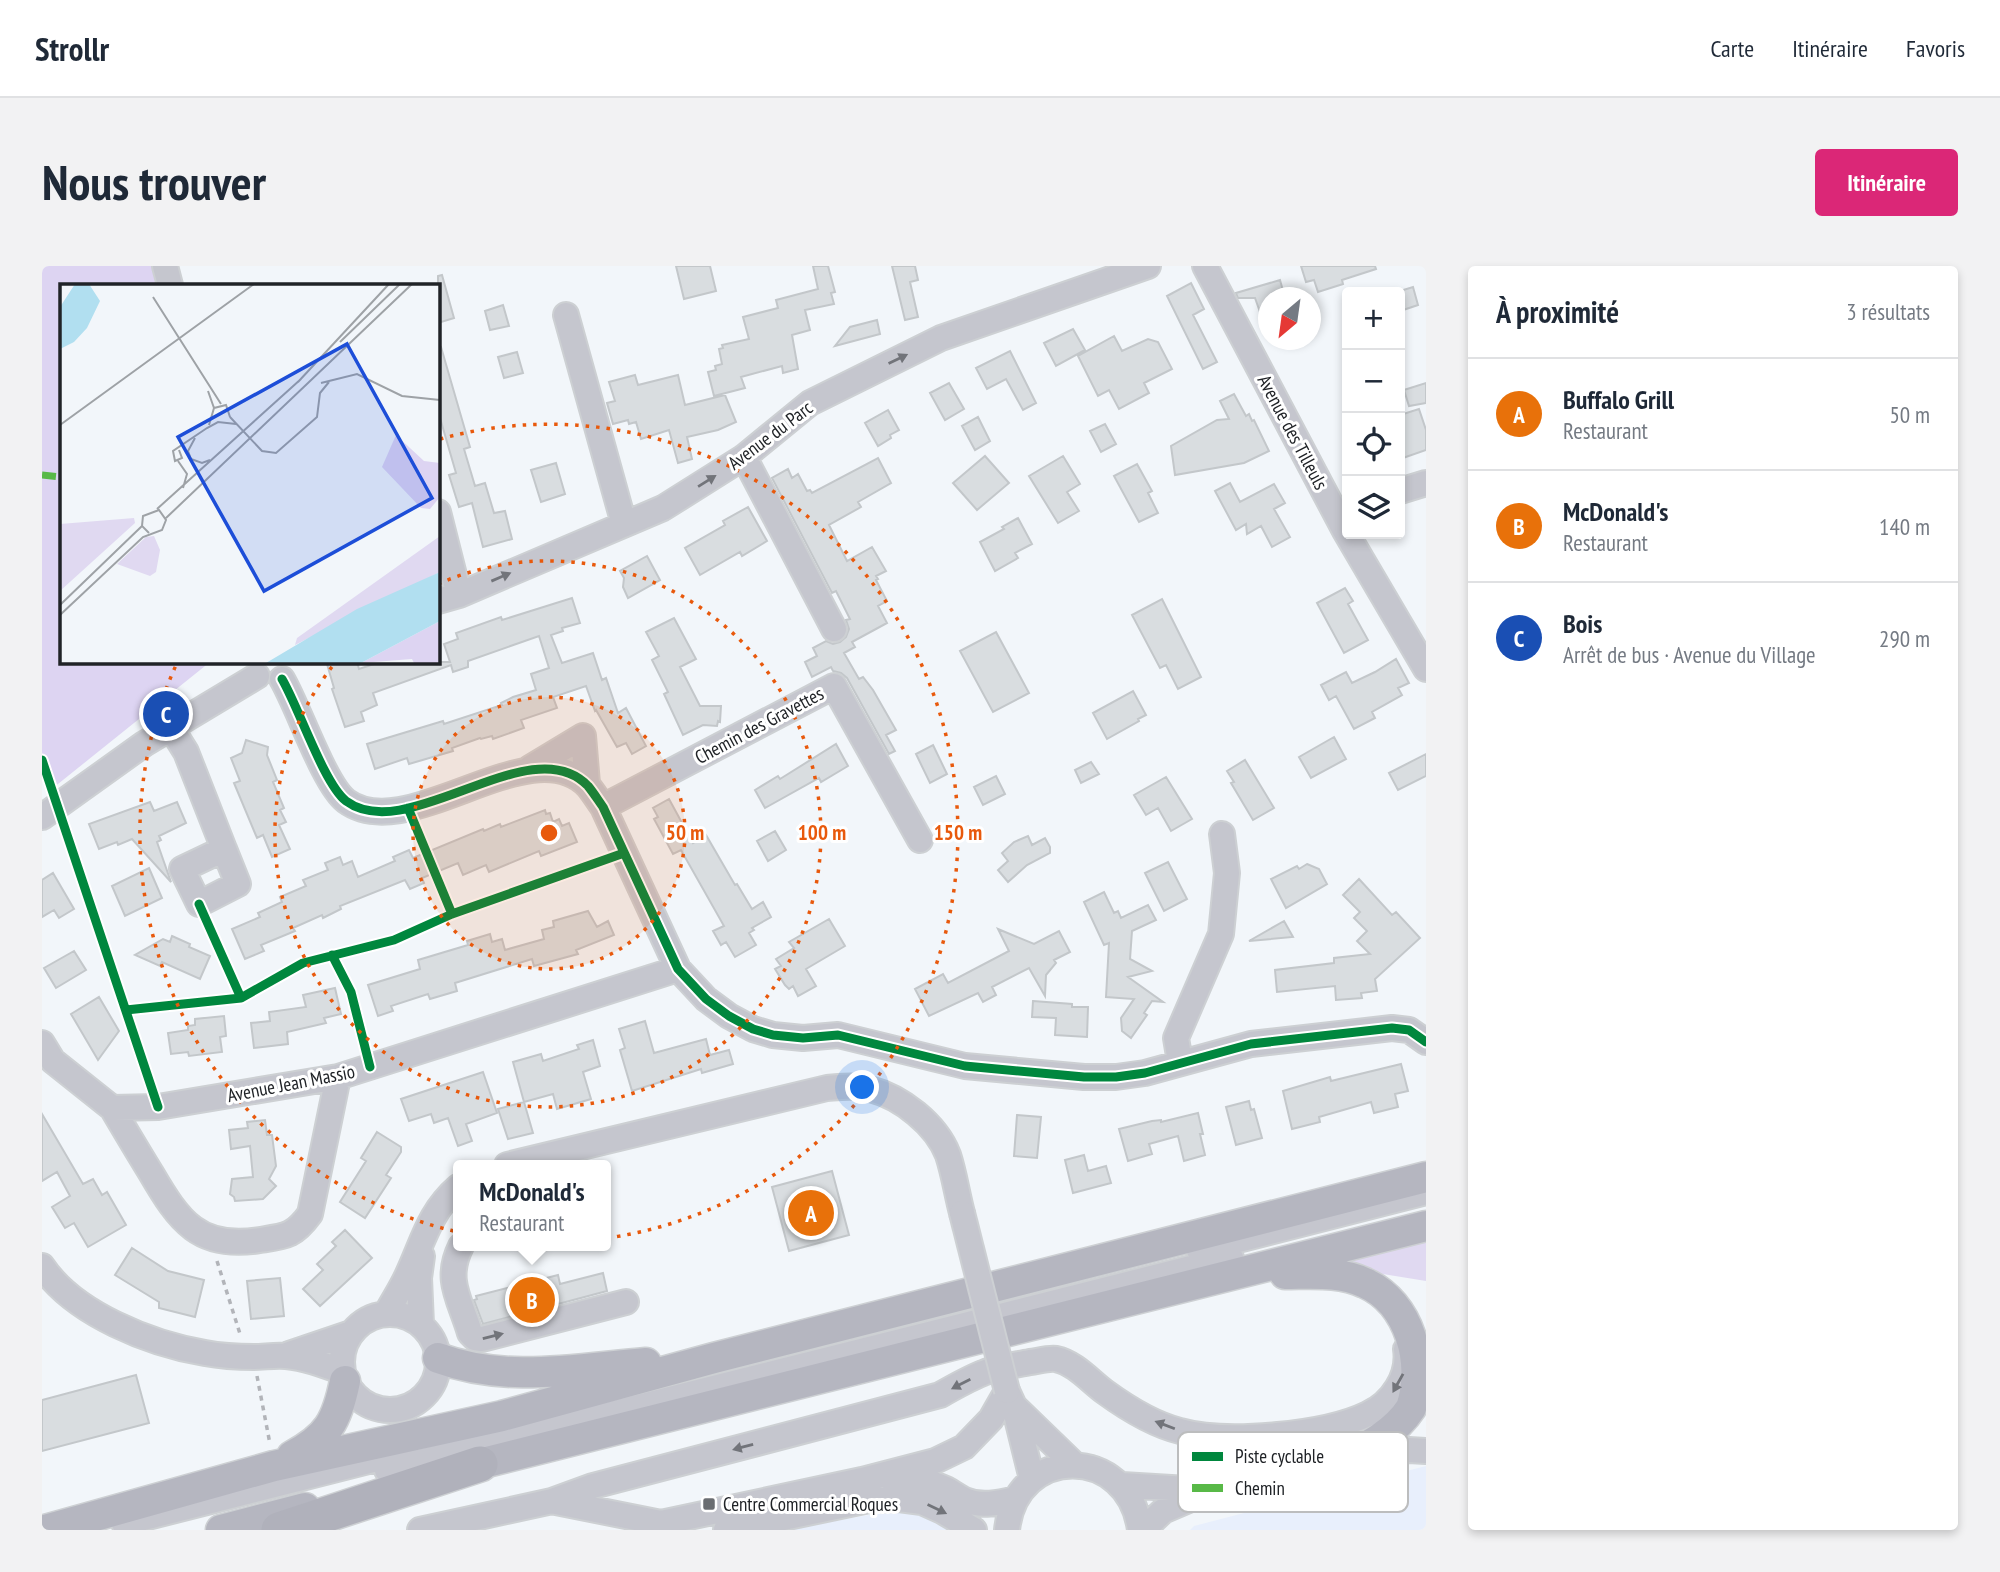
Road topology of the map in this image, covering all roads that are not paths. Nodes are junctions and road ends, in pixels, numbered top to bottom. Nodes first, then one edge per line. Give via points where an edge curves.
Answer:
1 (165, 266) edge
2 (1149, 266) edge
3 (1205, 266) edge
4 (170, 284) edge
5 (566, 315) dead end
6 (744, 457) junction
7 (1426, 483) edge
8 (1405, 489) edge
9 (1342, 511) edge
10 (439, 521) edge
11 (624, 524) junction
12 (1357, 539) edge
13 (448, 598) edge
14 (834, 629) dead end
15 (253, 669) edge
16 (1426, 669) edge
17 (288, 670) edge
18 (171, 728) junction
19 (530, 768) junction
20 (587, 784) junction
21 (603, 807) junction
22 (42, 817) edge
23 (1222, 834) dead end
24 (920, 839) dead end
25 (224, 849) dead end
26 (678, 969) junction
27 (1426, 1042) edge
28 (42, 1043) edge
29 (1180, 1062) junction
30 (338, 1077) junction
31 (112, 1108) junction
32 (527, 1160) edge
33 (1426, 1177) edge
34 (453, 1192) edge
35 (1426, 1192) edge
36 (1426, 1207) edge
37 (1426, 1226) edge
38 (426, 1231) junction
39 (459, 1251) edge
40 (44, 1273) edge
41 (1311, 1274) junction
42 (1174, 1291) junction
43 (626, 1302) dead end
44 (386, 1314) junction
45 (421, 1324) junction
46 (351, 1333) junction
47 (285, 1356) junction
48 (438, 1358) junction
49 (714, 1358) junction
50 (344, 1377) junction
51 (1011, 1399) junction
52 (1189, 1432) edge
53 (1298, 1432) edge
54 (1389, 1432) edge
55 (480, 1464) junction
56 (1075, 1465) junction
57 (274, 1466) junction
58 (1032, 1479) junction
59 (862, 1480) junction
60 (1122, 1485) junction
61 (1178, 1488) edge
62 (1014, 1499) junction
63 (552, 1501) junction
64 (1178, 1505) edge
65 (613, 1515) junction
66 (647, 1525) edge
67 (45, 1530) edge
68 (94, 1530) edge
69 (148, 1530) edge
70 (221, 1530) edge
71 (279, 1530) edge
72 (420, 1530) edge
73 (587, 1530) edge
74 (726, 1530) edge
75 (974, 1530) edge
76 (1007, 1530) edge
77 (1141, 1530) edge

1 - 4 street
6 -> 2 street, Avenue du Parc via 810,403 941,338
3 - 9 street, Avenue des Tilleuls
5 - 11 street
11 -> 6 street, Avenue du Parc via 663,508
6 - 14 street
7 - 8 street
10 - 13 street
13 -> 11 street, Avenue du Parc
12 - 16 street, Avenue des Tilleuls
15 - 17 street via 272,682
15 - 18 street
17 - 19 street via 295,702 333,788 363,810 380,813 408,808
18 - 22 street
18 - 25 street via 186,752
19 - 20 street via 553,769
19 - 20 street via 583,736
20 - 21 street
21 - 24 street, Chemin des Gravettes via 834,686
21 - 26 street
23 - 29 street via 1227,873 1220,934 1176,1038
26 - 29 street via 729,1016 773,1035 838,1035 965,1066 1084,1077 1145,1073
26 - 30 street, Avenue Jean Massio
27 - 29 street via 1409,1030 1392,1028 1251,1044
28 - 31 street via 53,1061
30 - 31 street, Avenue Jean Massio via 158,1107
30 - 31 street via 310,1214 287,1236 250,1242 210,1239 187,1226 172,1209
32 - 51 street, bridge via 827,1088 868,1088 903,1104 935,1134 947,1153
33 - 49 main road
34 - 38 street via 439,1205
35 - 68 street
36 - 69 street
37 - 42 main road
38 - 44 street
38 - 45 street via 419,1278
39 -> 43 street via 453,1282 475,1338
40 - 47 street via 80,1304 142,1335 206,1353
41 - 42 main road
41 -> 53 street via 1358,1291 1394,1316 1403,1336 1406,1361 1399,1387 1371,1413 1348,1423
41 - 54 main road via 1366,1283 1402,1312 1413,1328 1420,1349 1420,1390
42 - 55 main road
44 - 45 street
44 - 46 street via 372,1317
45 - 48 street via 435,1342
46 - 47 street
46 - 50 street via 342,1354
47 - 50 street via 313,1360
48 - 49 main road via 477,1370 530,1373
48 - 50 street via 427,1395 403,1409 376,1409 363,1402
49 - 57 main road via 502,1416
50 - 57 main road via 335,1419 321,1437
51 - 56 street
51 - 58 street
51 - 59 street via 964,1447 935,1461
52 -> 63 street via 1141,1416 1071,1365 1043,1360 985,1372 940,1395 593,1486
55 - 70 main road
55 - 71 highway
56 - 58 street via 1052,1468
56 - 60 street via 1092,1467
57 - 67 main road
58 - 62 street
59 - 62 street via 914,1479 978,1503
59 - 66 street
60 - 61 street
60 - 77 street via 1132,1499
62 - 76 street
63 - 65 street
63 - 72 street
64 - 77 street
65 - 66 street via 627,1515
65 - 73 street
74 -> 75 street via 869,1500 899,1499 922,1502

